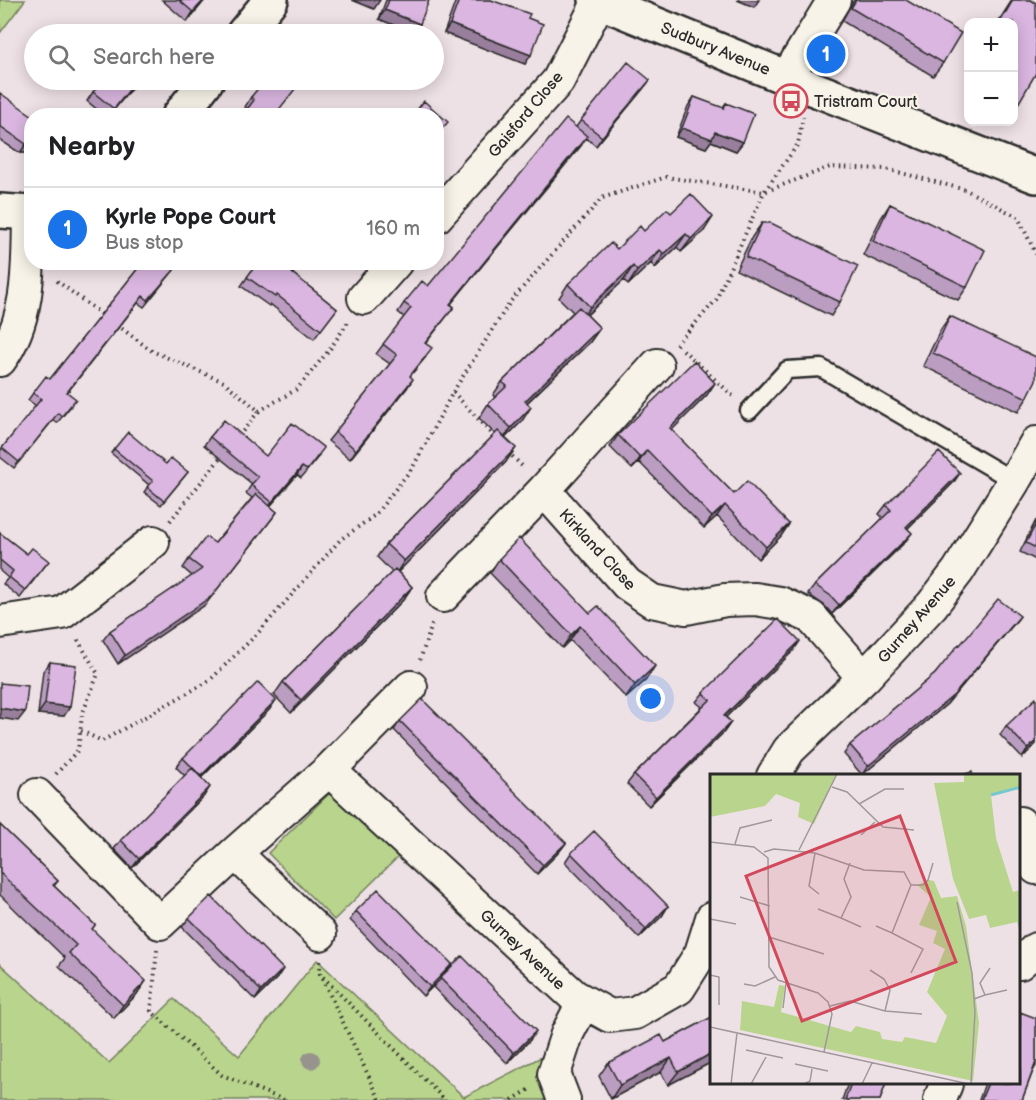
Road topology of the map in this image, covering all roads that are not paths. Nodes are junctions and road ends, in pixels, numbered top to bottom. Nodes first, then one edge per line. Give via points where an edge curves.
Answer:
1 (271, 0) edge
2 (834, 0) edge
3 (598, 1) edge
4 (251, 24) edge
5 (798, 82) junction
6 (199, 90) edge
7 (185, 108) edge
8 (1036, 176) edge
9 (444, 208) edge
10 (20, 212) edge
11 (389, 270) edge
12 (363, 298) road end
13 (666, 355) road end
14 (0, 360) edge
15 (749, 411) road end
16 (1036, 443) edge
17 (1014, 481) junction
18 (544, 490) junction
19 (153, 542) road end
20 (443, 596) road end
21 (0, 622) edge
22 (864, 678) junction
23 (411, 687) road end
24 (329, 770) junction
25 (773, 774) edge
26 (37, 795) road end
27 (1021, 826) edge
28 (234, 854) junction
29 (1036, 868) edge
30 (710, 924) edge
31 (320, 934) road end
32 (1036, 949) edge
33 (1021, 962) edge
34 (583, 1003) junction
35 (945, 1085) edge
36 (564, 1100) edge
37 (940, 1100) edge

1 - 4 street
2 - 5 street
3 - 5 street, Sudbury Avenue
3 - 9 street, Gaisford Close via 558,81
5 - 8 street, Sudbury Avenue
6 - 7 street
10 - 14 street via 25,302 11,345
11 - 12 street
13 - 18 street
15 - 17 lane via 787,370 821,368
16 - 17 street, Gurney Avenue
17 - 22 street, Gurney Avenue via 958,571
18 - 20 street
18 - 22 street, Kirkland Close via 627,584 652,601 686,608 725,600 780,603 811,617
19 - 21 street via 62,613
22 - 25 street, Gurney Avenue via 789,750
23 - 24 street
24 - 28 street
24 - 34 street, Gurney Avenue
26 - 28 street via 160,923
27 - 29 street
28 - 31 street
30 - 34 street, Gurney Avenue via 701,953 680,988 635,1013 610,1016
32 - 33 street
34 - 36 street via 567,1034 554,1074
35 - 37 street

